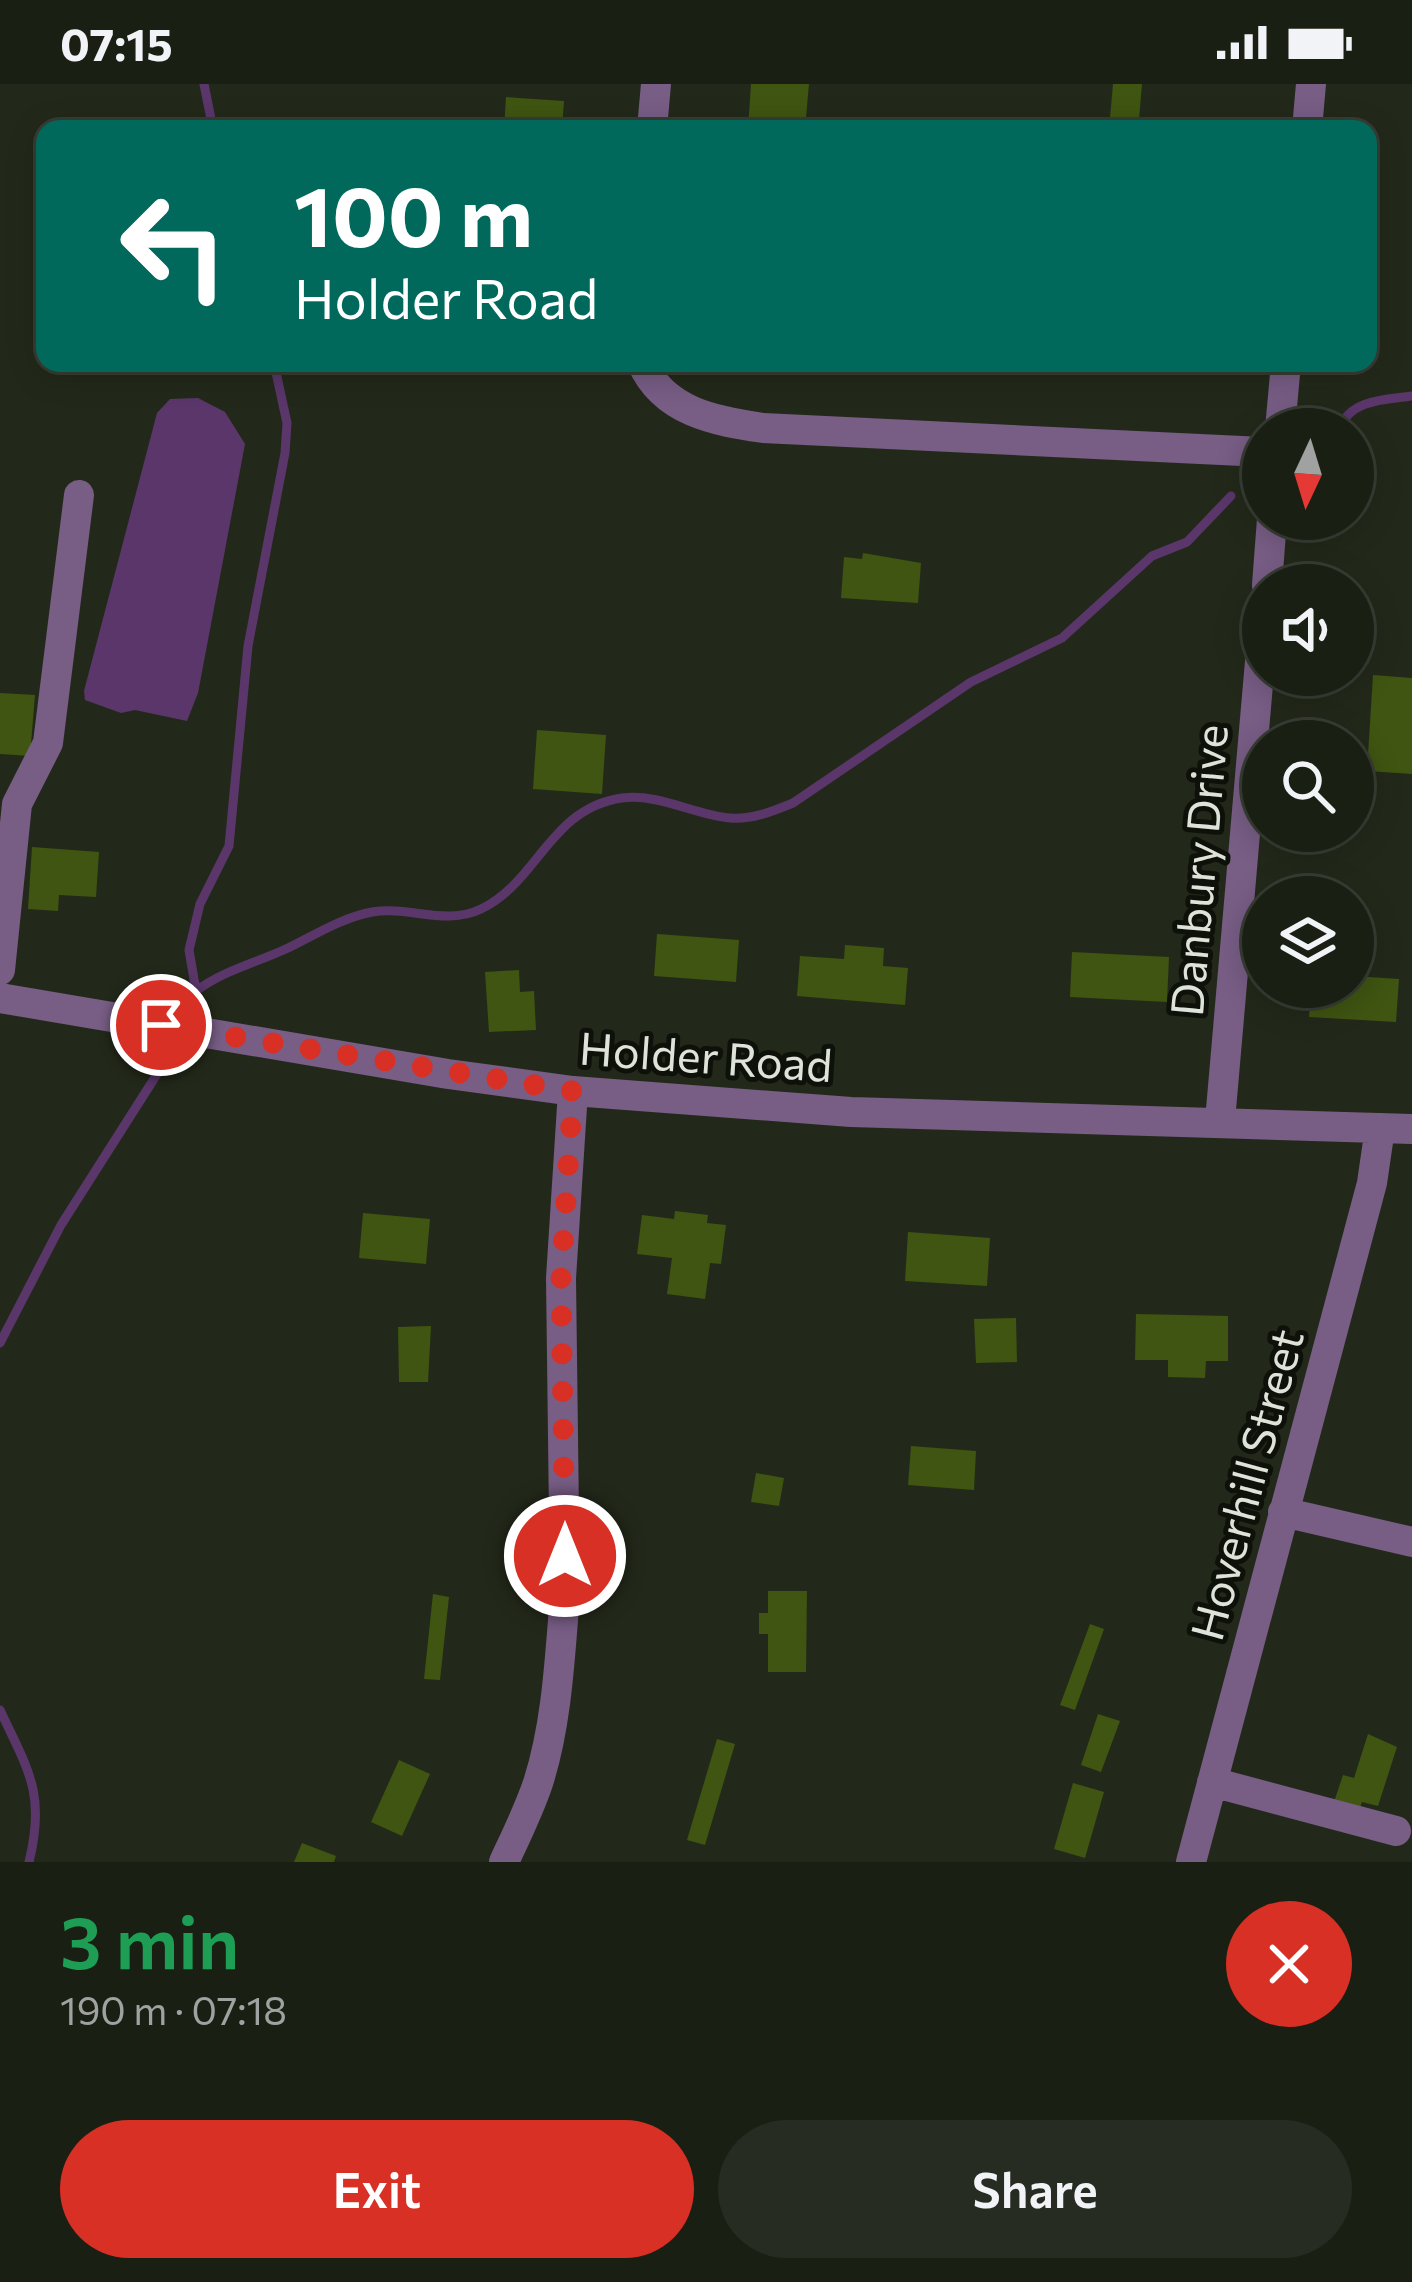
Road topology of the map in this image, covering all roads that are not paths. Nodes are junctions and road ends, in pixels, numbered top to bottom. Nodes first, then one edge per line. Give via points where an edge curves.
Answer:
1 (656, 84) edge
2 (1311, 84) edge
3 (653, 120) edge
4 (1308, 120) edge
5 (646, 372) edge
6 (1285, 372) edge
7 (1282, 408) edge
8 (1242, 451) edge
9 (79, 495) dead end
10 (1257, 696) edge
11 (0, 970) edge
12 (0, 998) edge
13 (573, 1091) junction
14 (1220, 1121) junction
15 (1380, 1128) junction
16 (1412, 1129) edge
17 (1283, 1512) junction
18 (1412, 1542) edge
19 (1212, 1782) junction
20 (1396, 1831) dead end
21 (504, 1862) edge
22 (1191, 1862) edge

1 - 3 street
2 - 4 street
5 - 8 street via 668,399 708,419 763,428
6 - 7 street
9 - 11 street via 48,743 17,804
10 - 14 street, Danbury Drive
12 - 13 street, Holder Road
13 - 14 street, Holder Road via 851,1112
13 - 21 street via 561,1278 562,1637 545,1757
14 - 15 street, Holder Road
15 - 16 street, Holder Road
15 - 17 street, Hoverhill Street
17 - 18 street
17 - 19 street, Hoverhill Street
19 - 20 street
19 - 22 street, Hoverhill Street

